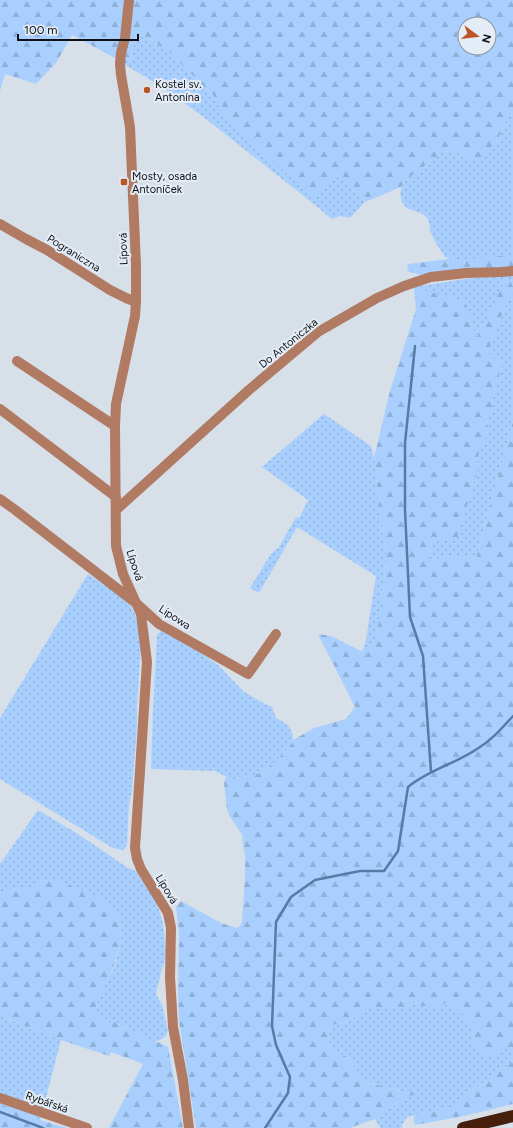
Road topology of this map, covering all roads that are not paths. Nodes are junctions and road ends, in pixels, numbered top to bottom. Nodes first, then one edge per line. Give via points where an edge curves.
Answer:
1 (129, 0) edge
2 (0, 224) edge
3 (513, 271) edge
4 (136, 302) junction
5 (17, 361) dead end
6 (0, 409) edge
7 (115, 426) junction
8 (116, 497) junction
9 (0, 499) edge
10 (116, 510) junction
11 (136, 603) junction
12 (276, 634) dead end
13 (0, 1098) edge
14 (513, 1116) edge
15 (87, 1128) edge
16 (190, 1128) edge
17 (463, 1128) edge

1 - 4 street, Lípová via 120,64 130,127
2 - 4 street, Pograniczna via 110,290
3 - 10 street, Do Antoniczka via 431,277 377,298 318,332 250,389
4 - 7 street, Lípová via 116,404
5 - 7 street
6 - 8 street
7 - 8 street, Lípová
8 - 10 street, Lípová
9 - 11 street, Lipowa
10 - 11 street, Lípová via 116,546 123,574
11 - 12 street, Lipowa via 159,624 248,674
11 - 16 street, Lípová via 141,614 147,662 135,848 141,869 168,913 171,928 173,1027
13 - 15 street, Rybářská
14 - 17 highway

